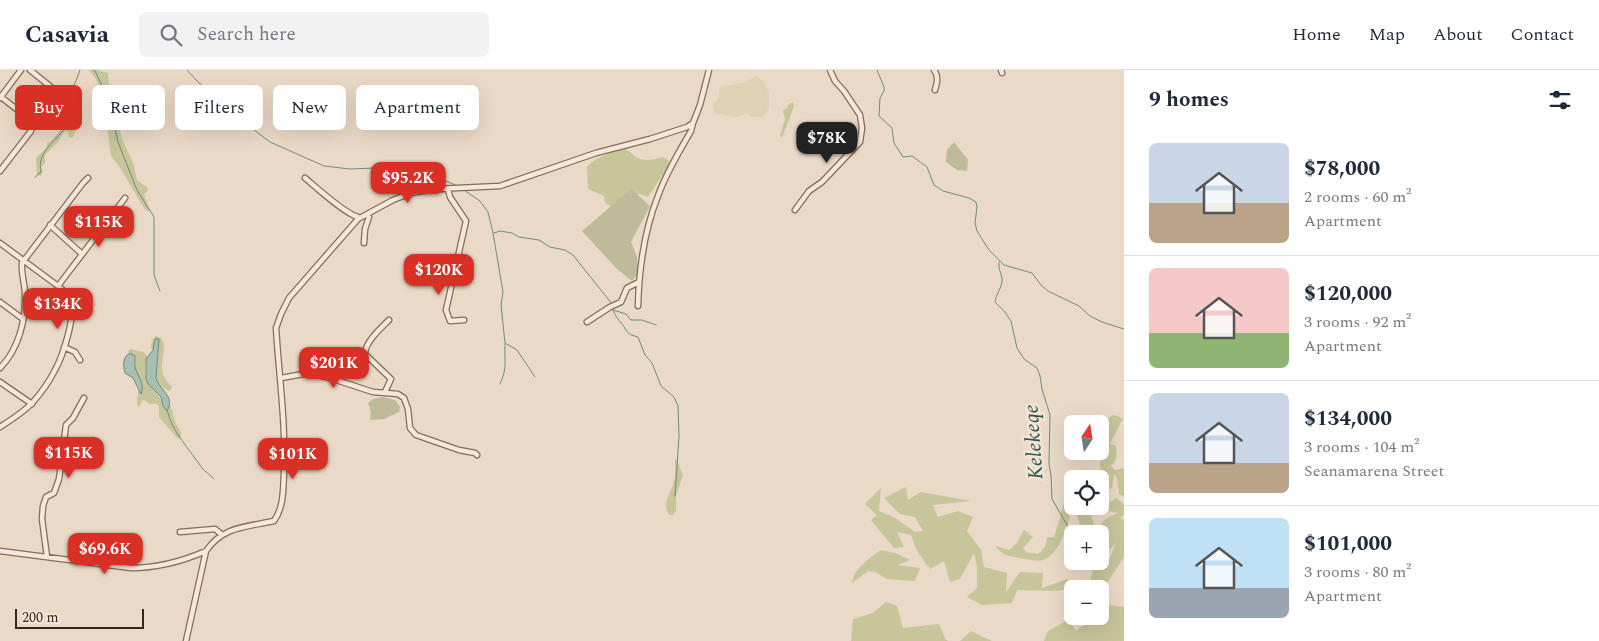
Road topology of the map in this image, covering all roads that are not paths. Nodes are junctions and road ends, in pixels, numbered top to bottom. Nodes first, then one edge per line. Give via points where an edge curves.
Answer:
1 (21, 70) edge
2 (30, 70) edge
3 (709, 70) edge
4 (830, 70) edge
5 (934, 70) edge
6 (49, 85) edge
7 (935, 90) dead end
8 (1, 98) edge
9 (693, 123) junction
10 (0, 171) edge
11 (88, 178) dead end
12 (305, 178) dead end
13 (448, 189) junction
14 (125, 198) dead end
15 (795, 210) dead end
16 (367, 215) junction
17 (358, 220) junction
18 (50, 226) junction
19 (0, 243) edge
20 (364, 243) dead end
21 (82, 254) junction
22 (24, 260) junction
23 (639, 282) junction
24 (58, 286) junction
25 (0, 302) edge
26 (638, 306) dead end
27 (23, 319) junction
28 (389, 320) dead end
29 (464, 320) dead end
30 (587, 322) dead end
31 (64, 347) junction
32 (0, 360) edge
33 (80, 360) dead end
34 (5, 363) junction
35 (0, 368) edge
36 (280, 378) junction
37 (0, 382) edge
38 (384, 392) junction
39 (84, 398) dead end
40 (32, 404) junction
41 (0, 427) edge
42 (477, 455) dead end
43 (180, 532) dead end
44 (222, 534) junction
45 (0, 551) edge
46 (206, 551) junction
47 (47, 557) junction
48 (186, 641) edge

1 - 8 street
2 - 6 street
3 - 9 street
4 - 15 street via 860,115 860,142 822,182 809,191
5 - 7 street via 938,80
8 - 10 street via 28,118 32,126
9 - 13 street via 500,186
9 - 23 street via 658,196 644,246
11 - 18 street
12 - 17 street
13 - 16 street via 411,193
13 - 29 street via 466,221 446,310 450,321
14 - 21 street
16 - 17 street
16 - 20 street
17 - 36 street via 289,298 281,314 276,328
18 - 21 street
18 - 22 street
19 - 22 street
21 - 24 street
22 - 24 street
22 - 27 street via 21,266 25,297
23 - 26 street
23 - 30 street via 627,288 621,302
24 - 31 street via 67,294 72,306
25 - 27 street
27 - 34 street via 12,354
28 - 38 street via 365,349 365,354 392,379
31 - 33 street via 75,352
31 - 40 street via 56,369
32 - 34 street
34 - 35 street
36 - 38 street via 308,373 373,392
36 - 44 street via 285,442 279,513 274,521
37 - 40 street
38 - 42 street via 404,398 410,428 416,435
39 - 47 street via 66,425 59,478 54,492 46,497 43,506
40 - 41 street
43 - 44 street via 214,529
44 - 46 street
45 - 47 street
46 - 47 street via 152,568 113,567
46 - 48 street

